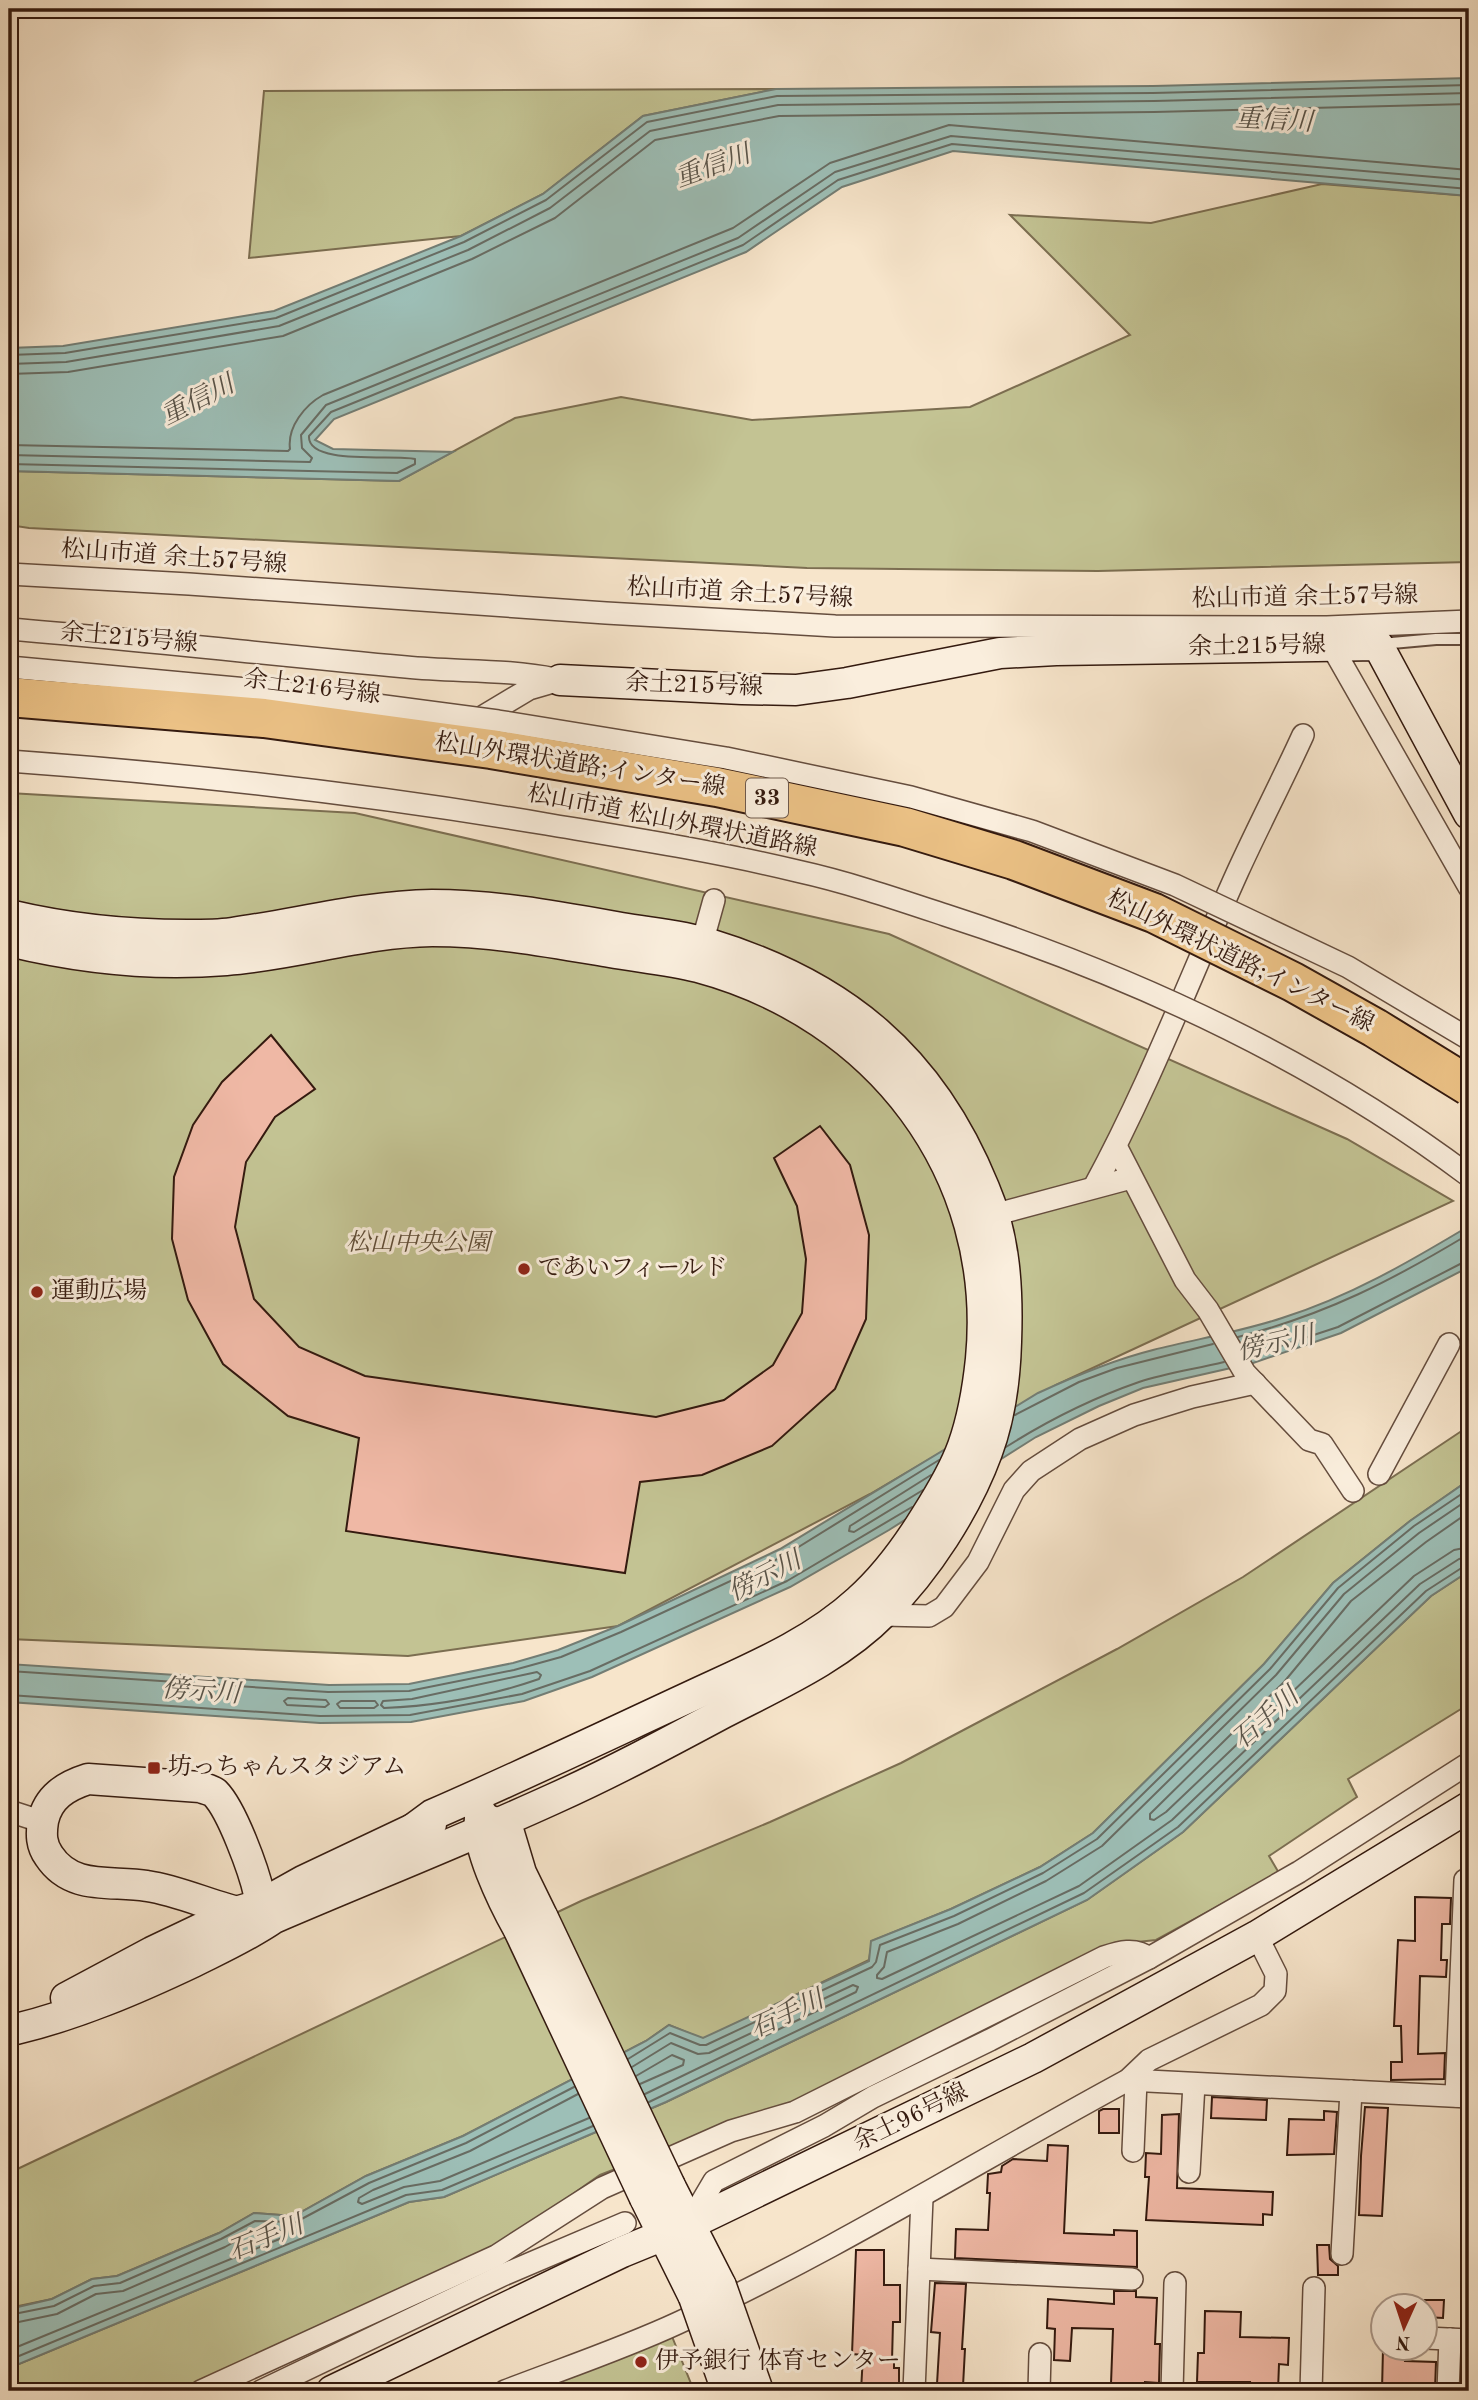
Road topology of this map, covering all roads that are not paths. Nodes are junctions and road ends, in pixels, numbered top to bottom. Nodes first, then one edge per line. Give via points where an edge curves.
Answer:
1 (9, 574) edge
2 (1469, 621) edge
3 (9, 629) edge
4 (1376, 635) junction
5 (1329, 636) junction
6 (1469, 639) edge
7 (9, 667) edge
8 (560, 680) junction
9 (9, 697) edge
10 (9, 716) edge
11 (1303, 735) dead end
12 (9, 761) edge
13 (1469, 814) edge
14 (1469, 887) edge
15 (713, 900) dead end
16 (9, 915) edge
17 (9, 941) edge
18 (699, 954) junction
19 (1469, 1039) edge
20 (1469, 1087) edge
21 (1116, 1146) junction
22 (1469, 1176) edge
23 (1131, 1178) junction
24 (1094, 1187) junction
25 (983, 1218) junction
26 (1449, 1344) dead end
27 (992, 1370) junction
28 (1250, 1378) junction
29 (1379, 1474) dead end
30 (1353, 1491) dead end
31 (882, 1615) junction
32 (1469, 1763) edge
33 (496, 1787) junction
34 (552, 1800) junction
35 (1469, 1807) edge
36 (9, 1811) edge
37 (43, 1822) junction
38 (414, 1829) junction
39 (485, 1832) junction
40 (247, 1857) junction
41 (521, 1873) junction
42 (1469, 1880) edge
43 (303, 1881) junction
44 (169, 1891) junction
45 (255, 1917) junction
46 (531, 1924) junction
47 (1257, 1936) junction
48 (152, 1952) junction
49 (1149, 1958) junction
50 (13, 2030) edge
51 (1177, 2045) junction
52 (1132, 2080) junction
53 (1189, 2083) junction
54 (1351, 2091) junction
55 (1462, 2096) edge
56 (1133, 2151) dead end
57 (1189, 2172) dead end
58 (922, 2198) junction
59 (625, 2223) dead end
60 (676, 2230) junction
61 (1342, 2254) dead end
62 (919, 2269) junction
63 (1132, 2279) dead end
64 (1175, 2283) dead end
65 (1314, 2288) dead end
66 (707, 2291) junction
67 (1440, 2339) edge
68 (1460, 2340) edge
69 (1040, 2354) dead end
70 (201, 2391) edge
71 (261, 2391) edge
72 (332, 2391) edge
73 (505, 2391) edge
74 (727, 2391) edge
75 (758, 2391) edge
76 (914, 2391) edge
77 (1039, 2391) edge
78 (1172, 2391) edge
79 (1311, 2391) edge
80 (1448, 2391) edge

1 - 5 street, 松山市道 余土57号線 via 835,626
2 - 4 street, 松山市道 余土57号線
3 - 8 street, 余土215号線
4 - 5 street, 余土215号線
4 - 6 lane
4 - 13 street
5 - 8 street, 余土215号線 via 1000,653 796,690
5 - 14 street
7 - 19 street, bridge via 271,691 498,721 726,758 911,797 1032,831 1175,885 1348,967
8 - 10 street, 余土216号線 via 529,690 458,729 224,704 167,726
9 - 20 highway, 松山外環状道路;インター線 / 33, bridge via 264,718 478,747 717,787 905,827 1014,860 1154,913 1375,1027
11 - 21 street
12 - 22 street, 松山市道 松山外環状道路線, bridge via 258,784 488,814 801,871 996,931 1168,1000 1338,1088
15 - 18 street
16 - 18 street via 93,931 223,934 357,911 453,906 548,916
17 - 18 street via 90,957 226,960 361,936 431,931
18 - 25 street via 771,965 814,986 881,1035 945,1110 972,1158
21 - 23 street
21 - 24 street
23 - 24 street
23 - 28 street via 1185,1280
24 - 25 street
25 - 27 street via 1004,1264 1007,1296
26 - 29 street
27 - 31 street via 1000,1406 988,1451 929,1561
27 - 33 street via 944,1488 908,1546 856,1603 818,1633 732,1677
28 - 30 street via 1309,1440 1322,1444
28 - 31 street via 1134,1415 1080,1439 1031,1471 1014,1490 978,1562 944,1607 929,1616
31 - 34 street via 833,1653
32 - 49 street via 1299,1872
33 - 38 street via 432,1815
33 - 39 street
34 - 39 street
34 - 41 street via 523,1832
35 - 47 street, 余土96号線
36 - 37 street
37 - 40 street via 56,1795 88,1779 200,1787 213,1791 221,1802
37 - 44 street via 44,1848 57,1868 72,1878
38 - 39 street via 454,1818
38 - 43 street
39 - 41 street via 509,1833
39 - 45 street
39 - 46 street
40 - 43 street via 270,1878 282,1883
40 - 45 street via 258,1893
41 - 46 street
42 - 55 street via 1465,1880
43 - 45 street
44 - 45 street
44 - 48 street via 177,1919 173,1933
45 - 48 street
45 - 50 street via 149,1983
46 - 60 street, bridge
47 - 51 street via 1276,1974 1275,1991 1262,2005
47 - 60 street, 余土96号線 via 1033,2058
48 - 50 street
49 - 60 street via 714,2181
49 - 70 street via 1130,1951 1104,1957 795,2112 731,2131 602,2188 496,2256
51 - 52 street via 1149,2060
51 - 53 street via 1175,2066
52 - 53 street
52 - 56 street
52 - 58 street
53 - 54 street
53 - 57 street
54 - 55 street
54 - 61 street
58 - 62 street
58 - 73 street via 676,2324
59 - 71 street via 503,2275
60 - 66 street
60 - 72 street, 余土96号線
62 - 63 street
62 - 76 street
64 - 78 street
65 - 79 street
66 - 74 street, bridge
66 - 75 street, bridge
67 - 68 street
68 - 80 street
69 - 77 street

